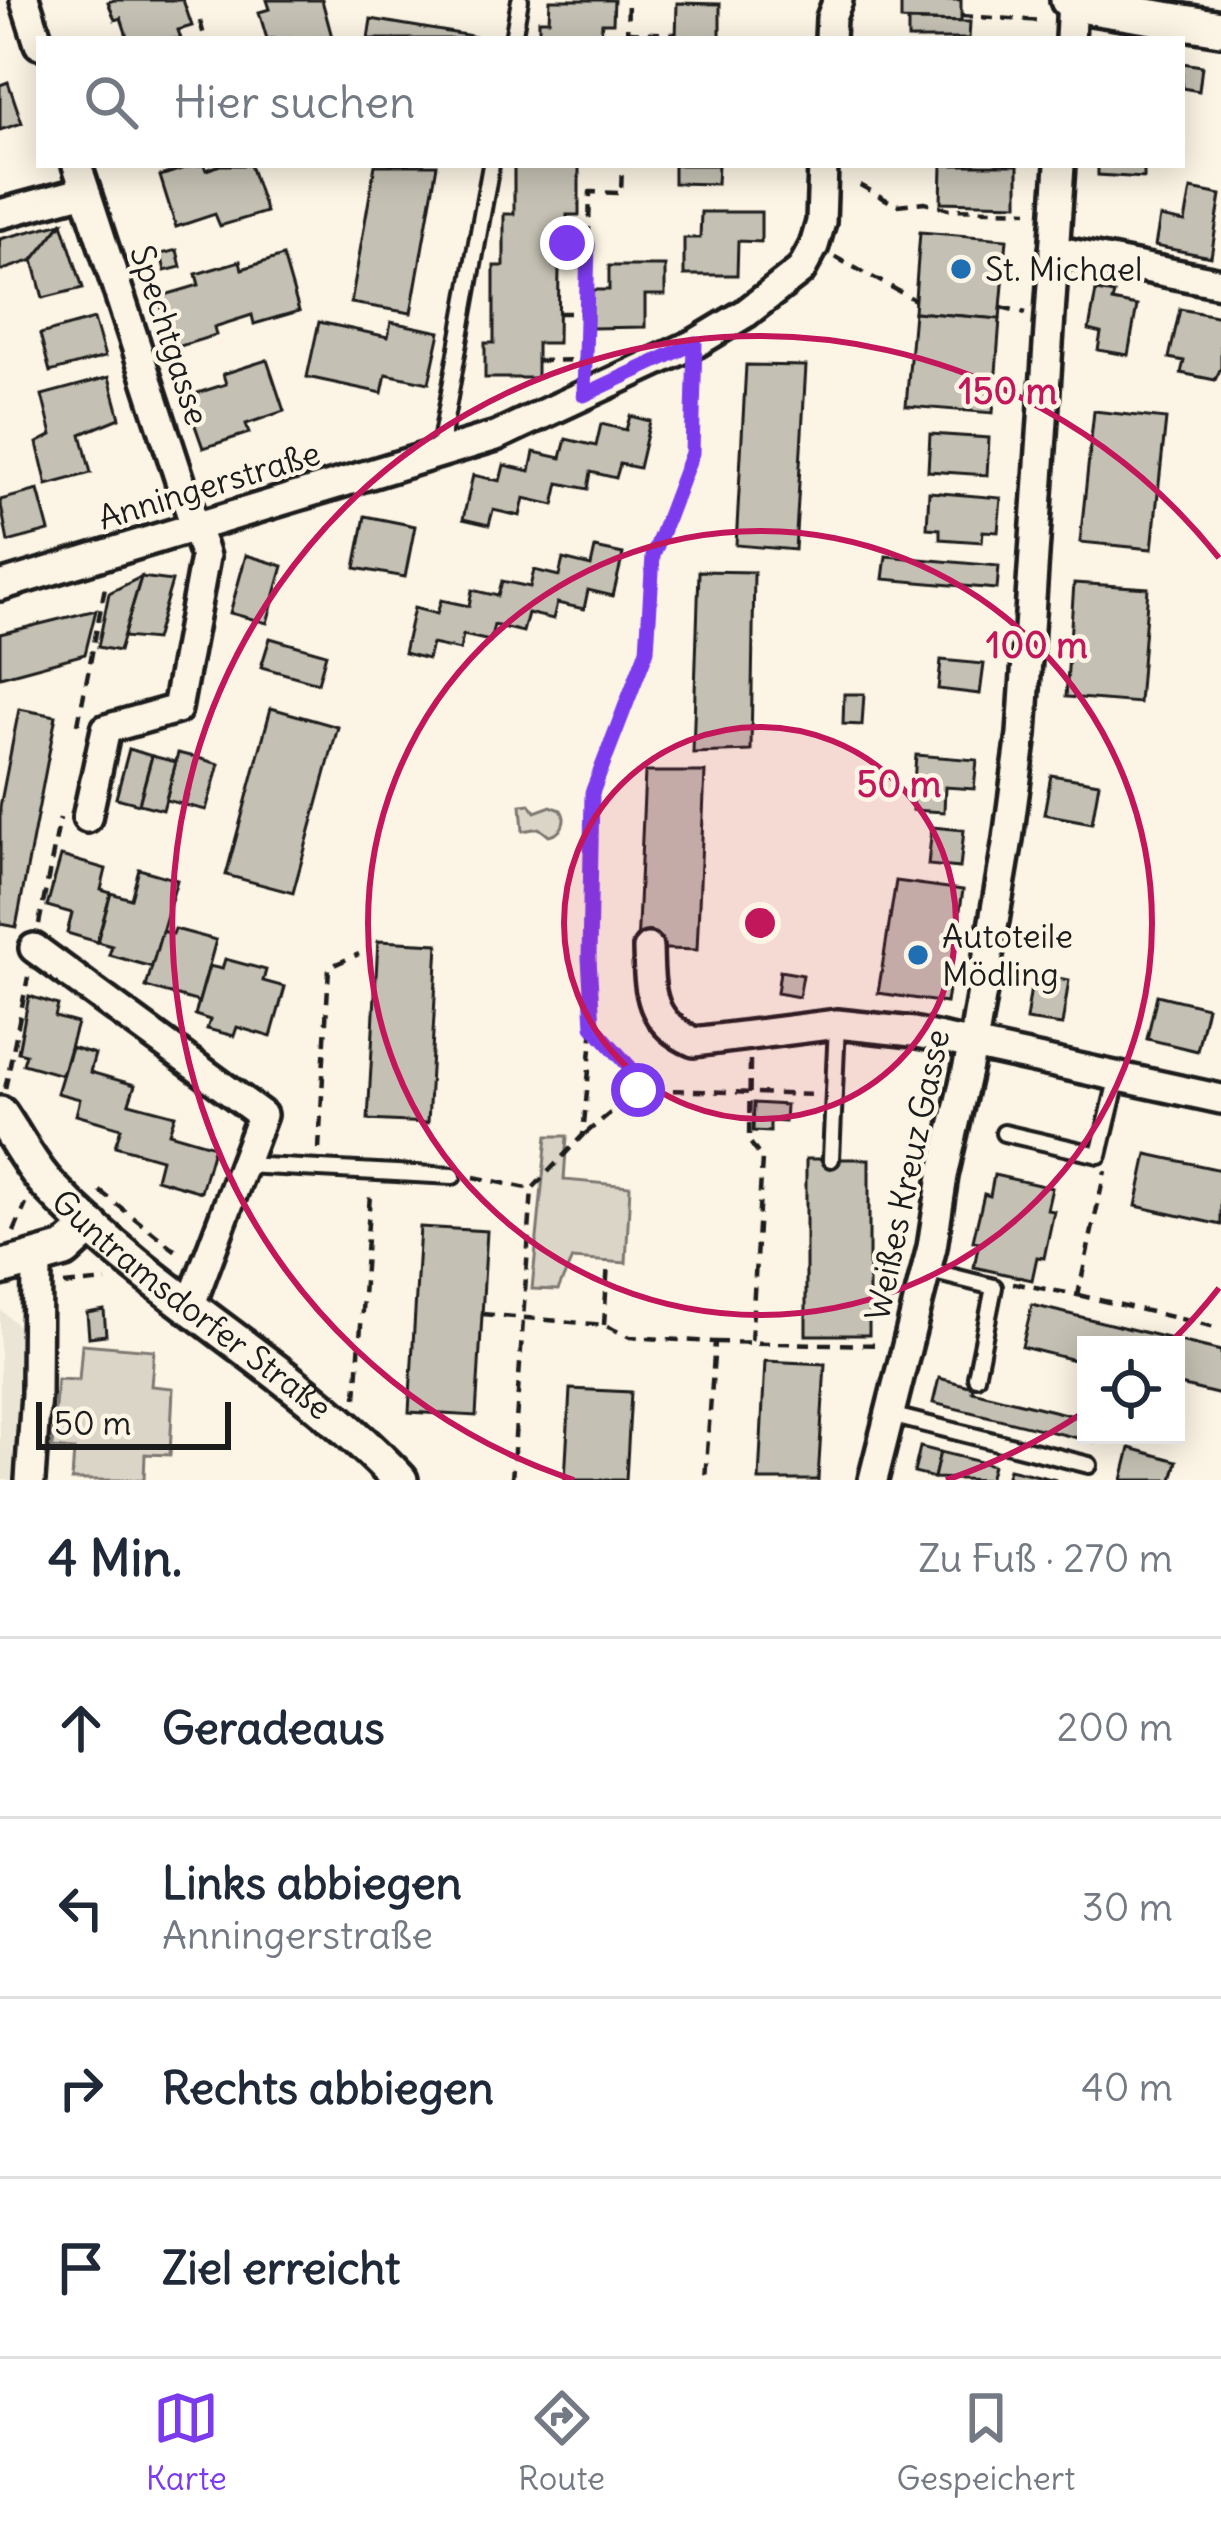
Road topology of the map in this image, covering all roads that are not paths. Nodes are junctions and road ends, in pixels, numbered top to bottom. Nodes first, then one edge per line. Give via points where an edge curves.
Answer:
1 (25, 0) edge
2 (520, 0) edge
3 (838, 0) edge
4 (1071, 1) edge
5 (1221, 28) edge
6 (36, 36) edge
7 (514, 36) edge
8 (830, 36) edge
9 (1070, 36) edge
10 (489, 168) edge
11 (824, 168) edge
12 (1060, 168) edge
13 (81, 178) edge
14 (0, 214) edge
15 (1054, 250) junction
16 (1221, 283) edge
17 (439, 453) junction
18 (196, 527) junction
19 (0, 586) edge
20 (75, 813) road end
21 (34, 948) road end
22 (648, 948) dead end
23 (837, 1024) junction
24 (973, 1044) junction
25 (1118, 1076) junction
26 (1221, 1099) edge
27 (2, 1101) edge
28 (1004, 1133) dead end
29 (831, 1159) dead end
30 (244, 1165) junction
31 (453, 1175) road end
32 (91, 1226) junction
33 (16, 1255) edge
34 (926, 1270) junction
35 (191, 1304) junction
36 (976, 1377) dead end
37 (889, 1414) junction
38 (1089, 1465) dead end
39 (30, 1480) edge
40 (400, 1480) edge
41 (873, 1480) edge

1 - 6 street
2 - 7 lane
3 - 8 street
4 - 5 street
4 - 9 street
10 - 17 lane
11 - 17 street, Anningerstraße via 814,246 801,270 746,314 496,436
12 - 15 street, Weißes Kreuz Gasse
13 - 14 street
13 - 18 street, Spechtgasse
15 - 16 street
15 - 24 street, Weißes Kreuz Gasse via 1022,734
17 - 18 street, Anningerstraße
18 - 19 street, Anningerstraße
18 - 20 street, Spechtgasse via 205,557 177,709 106,729
21 - 30 street via 262,1114
22 - 23 street via 650,993 674,1034 694,1042
23 - 24 street
23 - 29 lane
24 - 25 street
24 - 34 street, Weißes Kreuz Gasse
25 - 26 street
25 - 28 lane via 1099,1156
27 - 32 street, Guntramsdorfer Straße via 49,1187
30 - 31 lane
30 - 35 street
32 - 33 street via 65,1250
32 - 35 street, Guntramsdorfer Straße
33 - 39 street via 36,1394
34 - 36 lane via 994,1287
34 - 37 street, Weißes Kreuz Gasse
35 - 40 street, Guntramsdorfer Straße
37 - 38 lane
37 - 41 street, Weißes Kreuz Gasse

